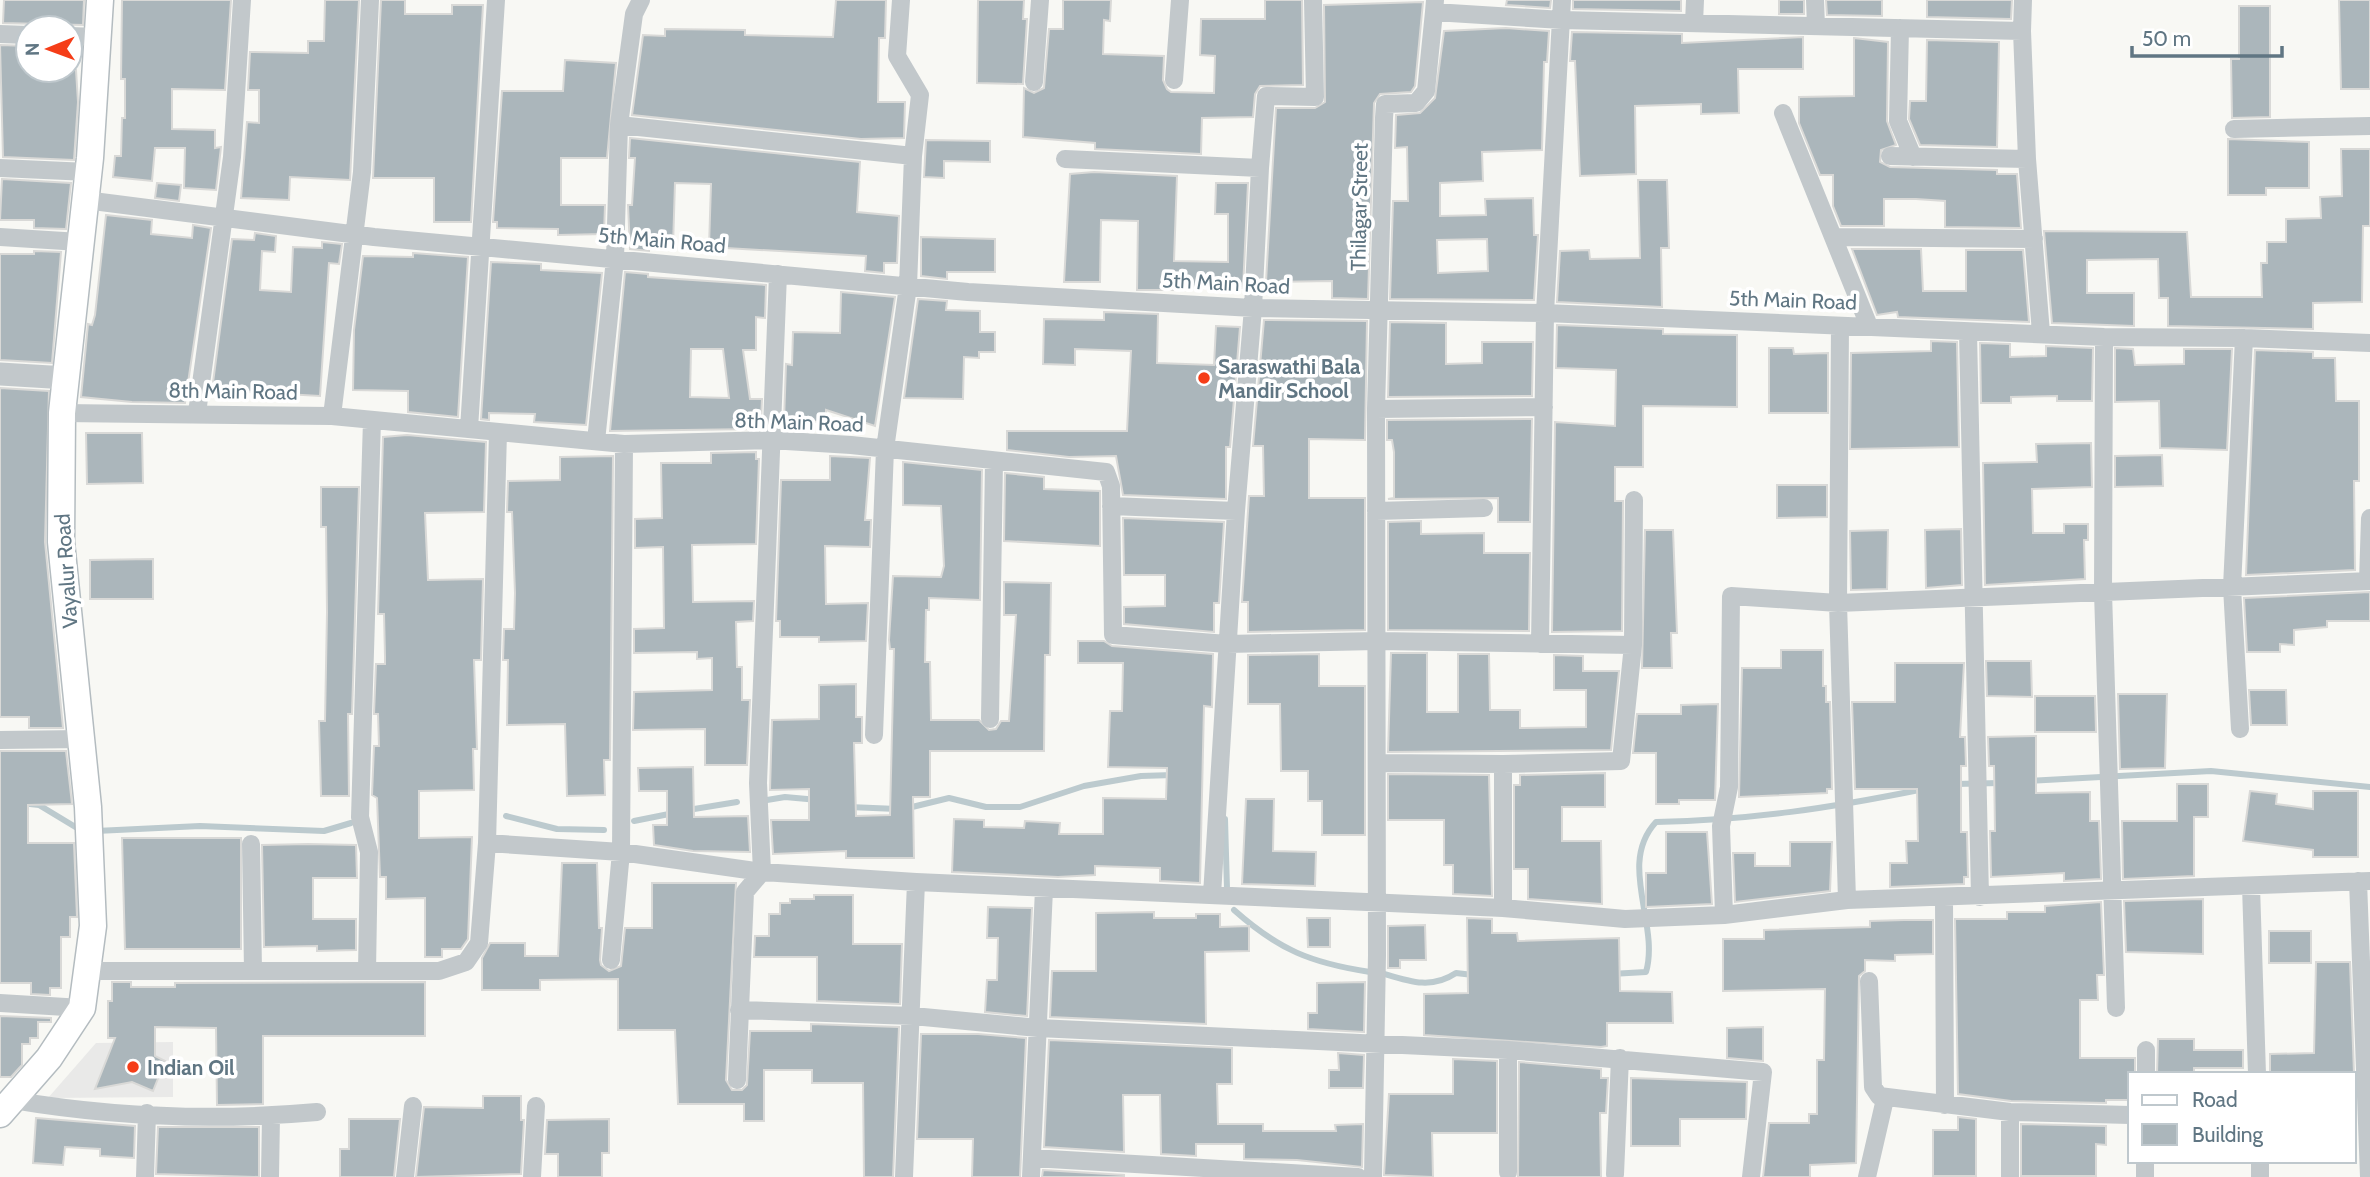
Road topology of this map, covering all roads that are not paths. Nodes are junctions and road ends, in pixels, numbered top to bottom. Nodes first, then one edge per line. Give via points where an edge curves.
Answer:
1 (100, 0) edge
2 (242, 0) edge
3 (370, 0) edge
4 (496, 0) edge
5 (641, 0) edge
6 (901, 0) edge
7 (1040, 0) edge
8 (1180, 0) edge
9 (1313, 0) edge
10 (1562, 0) edge
11 (1695, 0) edge
12 (1815, 0) edge
13 (2023, 0) edge
14 (1435, 6) edge
15 (1562, 20) junction
16 (1694, 23) junction
17 (1816, 26) junction
18 (1900, 28) junction
19 (2022, 31) junction
20 (84, 37) edge
21 (97, 37) junction
22 (1174, 80) dead end
23 (1034, 82) dead end
24 (1783, 113) dead end
25 (619, 125) junction
26 (2370, 126) edge
27 (2234, 129) dead end
28 (913, 156) junction
29 (1890, 156) dead end
30 (1913, 157) junction
31 (1065, 159) dead end
32 (2027, 159) junction
33 (0, 168) edge
34 (1260, 168) junction
35 (88, 172) junction
36 (85, 200) junction
37 (224, 218) junction
38 (355, 234) junction
39 (0, 237) edge
40 (1833, 237) junction
41 (2034, 239) junction
42 (80, 242) junction
43 (481, 246) junction
44 (615, 259) junction
45 (778, 274) junction
46 (908, 286) junction
47 (1254, 308) junction
48 (1380, 312) junction
49 (1545, 313) junction
50 (1840, 326) junction
51 (1869, 326) junction
52 (1968, 332) junction
53 (2040, 332) junction
54 (2104, 337) junction
55 (2244, 338) junction
56 (2370, 343) edge
57 (0, 374) edge
58 (67, 378) junction
59 (1544, 407) junction
60 (1376, 409) junction
61 (62, 413) junction
62 (197, 413) junction
63 (332, 416) junction
64 (372, 420) junction
65 (469, 429) junction
66 (498, 432) junction
67 (770, 440) junction
68 (596, 441) junction
69 (625, 444) junction
70 (885, 449) junction
71 (995, 461) junction
72 (1634, 499) dead end
73 (1111, 506) junction
74 (1484, 508) dead end
75 (1236, 511) junction
76 (1376, 511) junction
77 (2370, 518) edge
78 (2369, 581) edge
79 (2232, 587) junction
80 (2103, 593) junction
81 (1973, 598) junction
82 (1838, 603) junction
83 (1377, 641) junction
84 (1540, 643) junction
85 (1227, 644) junction
86 (1633, 645) junction
87 (990, 719) dead end
88 (2240, 729) dead end
89 (874, 735) dead end
90 (0, 740) edge
91 (82, 740) junction
92 (1377, 763) junction
93 (1503, 764) junction
94 (487, 843) junction
95 (251, 844) dead end
96 (621, 852) junction
97 (762, 872) junction
98 (2364, 881) edge
99 (916, 883) junction
100 (2251, 886) junction
101 (1044, 889) junction
102 (2112, 892) junction
103 (1212, 895) junction
104 (1980, 897) junction
105 (1944, 899) junction
106 (1847, 901) junction
107 (1377, 903) junction
108 (1503, 908) junction
109 (1724, 915) junction
110 (611, 960) dead end
111 (87, 971) junction
112 (253, 971) junction
113 (367, 971) junction
114 (1869, 982) dead end
115 (0, 1003) edge
116 (82, 1008) junction
117 (2116, 1008) dead end
118 (739, 1010) junction
119 (913, 1016) junction
120 (1038, 1028) junction
121 (1375, 1045) junction
122 (1508, 1050) junction
123 (2146, 1050) dead end
124 (1620, 1058) junction
125 (2146, 1072) edge
126 (2257, 1072) edge
127 (737, 1080) dead end
128 (1885, 1099) junction
129 (1945, 1105) junction
130 (413, 1106) dead end
131 (536, 1106) dead end
132 (6, 1107) edge
133 (317, 1112) dead end
134 (2010, 1112) junction
135 (147, 1113) junction
136 (2128, 1115) edge
137 (271, 1116) junction
138 (1032, 1158) junction
139 (1508, 1172) dead end
140 (1271, 1174) edge
141 (1615, 1174) dead end
142 (145, 1177) edge
143 (270, 1177) edge
144 (405, 1177) edge
145 (532, 1177) edge
146 (904, 1177) edge
147 (1031, 1177) edge
148 (1359, 1177) edge
149 (1373, 1177) edge
150 (1751, 1177) edge
151 (1867, 1177) edge
152 (2010, 1177) edge
153 (2369, 1177) edge

1 - 21 main road, Vayalur Road
2 - 37 street
3 - 38 street
4 - 43 street
5 - 25 street via 634,14
6 - 28 street via 897,56 920,95
7 - 23 street
8 - 22 street
9 - 34 street via 1315,97 1266,96
10 - 15 street
11 - 16 street
12 - 17 street
13 - 19 street
14 - 15 street
14 - 48 street, Thilagar Street via 1426,91 1416,103 1385,104
15 - 16 street
15 - 49 street
16 - 17 street
17 - 18 street
18 - 19 street
18 - 30 street via 1898,121
19 - 32 street
20 - 21 street
21 - 35 main road, Vayalur Road
24 - 40 street
25 - 28 street
25 - 44 street
26 - 27 street
28 - 46 street
29 - 30 street
30 - 32 street
31 - 34 street
32 - 41 street
33 - 35 street
34 - 47 street
35 - 36 main road, Vayalur Road
36 - 37 street, 5th Main Road
36 - 42 main road, Vayalur Road
37 - 38 street, 5th Main Road
37 - 62 street
38 - 43 street, 5th Main Road
38 - 63 street
39 - 42 street
40 - 41 street
40 - 51 street
41 - 53 street
42 - 58 main road, Vayalur Road
43 - 44 street, 5th Main Road
43 - 65 street
44 - 45 street, 5th Main Road
44 - 68 street
45 - 46 street, 5th Main Road
45 - 67 street
46 - 47 street, 5th Main Road
46 - 70 street
47 - 48 street, 5th Main Road
47 - 75 street
48 - 49 street, 5th Main Road
48 - 60 street, Thilagar Street
49 - 50 street, 5th Main Road
49 - 59 street
50 - 51 street, 5th Main Road
50 - 82 street
51 - 52 street, 5th Main Road
52 - 53 street, 5th Main Road
52 - 81 street
53 - 54 street, 5th Main Road
54 - 55 street, 5th Main Road
54 - 80 street
55 - 56 street, 5th Main Road
55 - 79 street
57 - 58 street
58 - 61 main road, Vayalur Road
59 - 60 street
59 - 84 street
60 - 76 street, Thilagar Street
61 - 62 street, 8th Main Road
61 - 91 main road, Vayalur Road via 61,542
62 - 63 street, 8th Main Road
63 - 64 street, 8th Main Road
64 - 65 street, 8th Main Road
64 - 113 street via 360,817 369,852
65 - 66 street, 8th Main Road
66 - 68 street, 8th Main Road
66 - 94 street
67 - 69 street, 8th Main Road
67 - 70 street, 8th Main Road
67 - 97 street via 758,783
68 - 69 street, 8th Main Road
69 - 96 street
70 - 71 street, 8th Main Road
70 - 89 street
71 - 73 street, 8th Main Road via 1106,472
71 - 87 street
72 - 86 street
73 - 75 street
73 - 85 street, 8th Main Road via 1112,635
74 - 76 street
75 - 85 street
76 - 83 street, Thilagar Street
77 - 78 street
78 - 79 street
79 - 80 street
79 - 88 street
80 - 81 street
80 - 102 street
81 - 82 street
81 - 104 street
82 - 106 street
82 - 109 street via 1731,596 1729,787 1721,826
83 - 84 street, 8th Main Road
83 - 85 street, 8th Main Road
83 - 92 street, Thilagar Street
84 - 86 street, 8th Main Road
85 - 103 street
86 - 93 street via 1621,761
90 - 91 street
91 - 111 main road, Vayalur Road via 93,926
92 - 93 street
92 - 107 street, Thilagar Street
93 - 108 street
94 - 96 street
94 - 113 street via 479,943 466,962 439,971
95 - 112 street
96 - 97 street
96 - 110 street
97 - 99 street
97 - 118 street via 745,892
98 - 100 street
98 - 153 street
99 - 101 street
99 - 119 street
100 - 102 street
100 - 126 street
101 - 103 street
101 - 120 street
102 - 104 street
102 - 117 street
103 - 107 street
104 - 105 street
105 - 106 street
105 - 129 street
106 - 109 street
107 - 108 street
107 - 121 street, Thilagar Street
108 - 109 street via 1625,919
111 - 112 street
111 - 116 main road, Vayalur Road
112 - 113 street
114 - 128 street via 1873,1087
115 - 116 street
116 - 132 main road, Vayalur Road
118 - 119 street
118 - 127 street
119 - 120 street
119 - 146 street
120 - 121 street
120 - 138 street
121 - 122 street
121 - 149 street, Thilagar Street
122 - 124 street
122 - 139 street
123 - 125 street
124 - 141 street
124 - 150 street via 1763,1072
128 - 129 street
128 - 151 street
129 - 134 street
130 - 144 street
131 - 145 street
132 - 135 street
133 - 137 street
134 - 136 street
134 - 152 street
135 - 137 street
135 - 142 street
137 - 143 street
138 - 140 street
138 - 147 street
140 - 148 street

